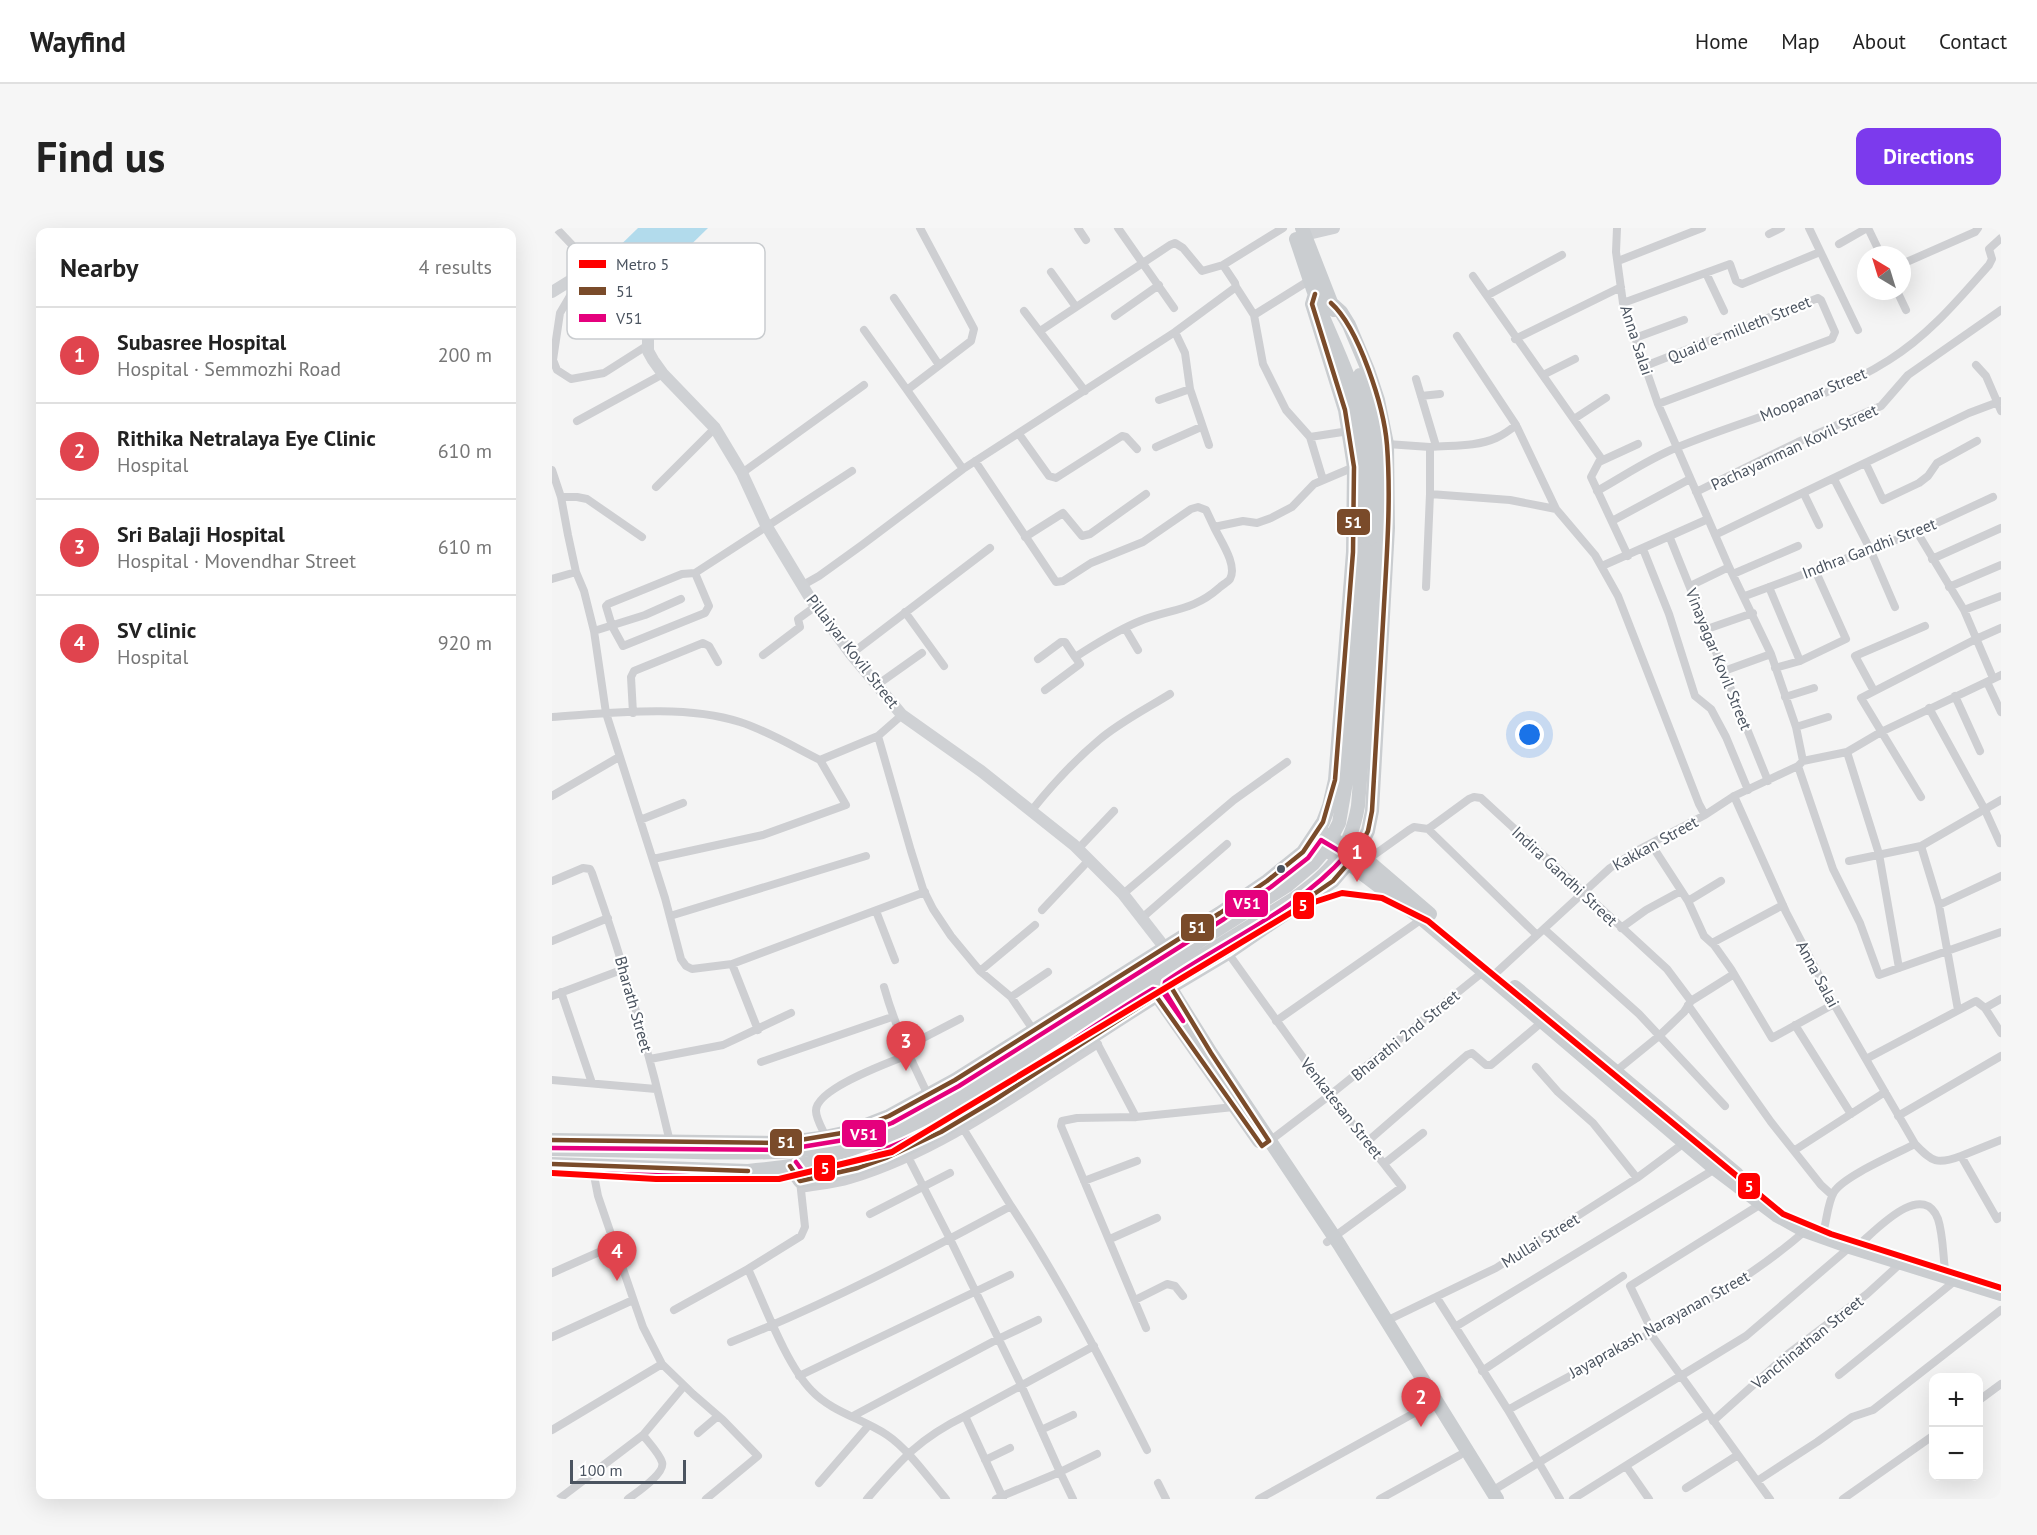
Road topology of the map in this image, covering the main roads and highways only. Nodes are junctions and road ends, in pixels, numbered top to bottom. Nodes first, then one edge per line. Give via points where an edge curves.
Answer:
1 (1299, 230) edge
2 (1315, 294) junction
3 (1331, 303) junction
4 (1371, 549) junction
5 (1315, 836) junction
6 (1358, 859) junction
7 (1255, 890) junction
8 (1274, 922) junction
9 (1149, 958) junction
10 (1136, 966) junction
11 (1490, 972) junction
12 (1171, 987) junction
13 (1156, 996) junction
14 (1078, 1003) junction
15 (1097, 1037) junction
16 (552, 1140) edge
17 (1266, 1143) junction
18 (552, 1149) edge
19 (552, 1164) edge
20 (789, 1166) junction
21 (1823, 1233) junction
22 (1330, 1239) junction
23 (1856, 1245) junction
24 (1950, 1275) junction
25 (2001, 1286) edge
26 (2001, 1294) edge
27 (1433, 1403) junction
28 (1492, 1497) edge

1 - 2 main road via 1300,252
1 - 3 main road
2 - 4 main road via 1358,411
2 - 5 main road via 1312,304 1341,396 1354,467 1353,552 1335,780 1329,806
3 - 4 main road via 1360,374 1374,424 1379,485
3 - 6 main road via 1349,325 1368,370 1387,444 1388,528 1372,812
4 - 18 main road, bridge via 1339,823 1324,851 1288,885 982,1079 896,1127 850,1142 780,1152
4 - 20 main road, bridge via 1358,806 1351,836 1323,877 937,1121 908,1136 845,1156
5 - 6 main road
5 - 7 main road via 1291,864
6 - 8 main road
6 - 11 main road
6 - 11 main road via 1422,919
7 - 8 main road
7 - 9 main road
8 - 12 main road
9 - 10 main road
9 - 12 main road
10 - 13 main road
10 - 14 main road
11 - 21 main road via 1616,1071 1779,1210
11 - 21 main road via 1542,1022 1715,1169 1776,1215 1805,1231
12 - 17 main road
13 - 15 main road
13 - 17 main road via 1234,1107
14 - 15 main road
14 - 16 main road via 928,1095 848,1132 782,1143
15 - 20 main road via 962,1125 906,1154 800,1185
17 - 22 main road
19 - 20 main road via 748,1171
21 - 23 main road
22 - 27 main road
22 - 27 main road via 1386,1321
23 - 24 main road
23 - 24 main road via 1901,1263
24 - 25 main road
24 - 26 main road
27 - 28 main road
27 - 28 main road via 1460,1455

